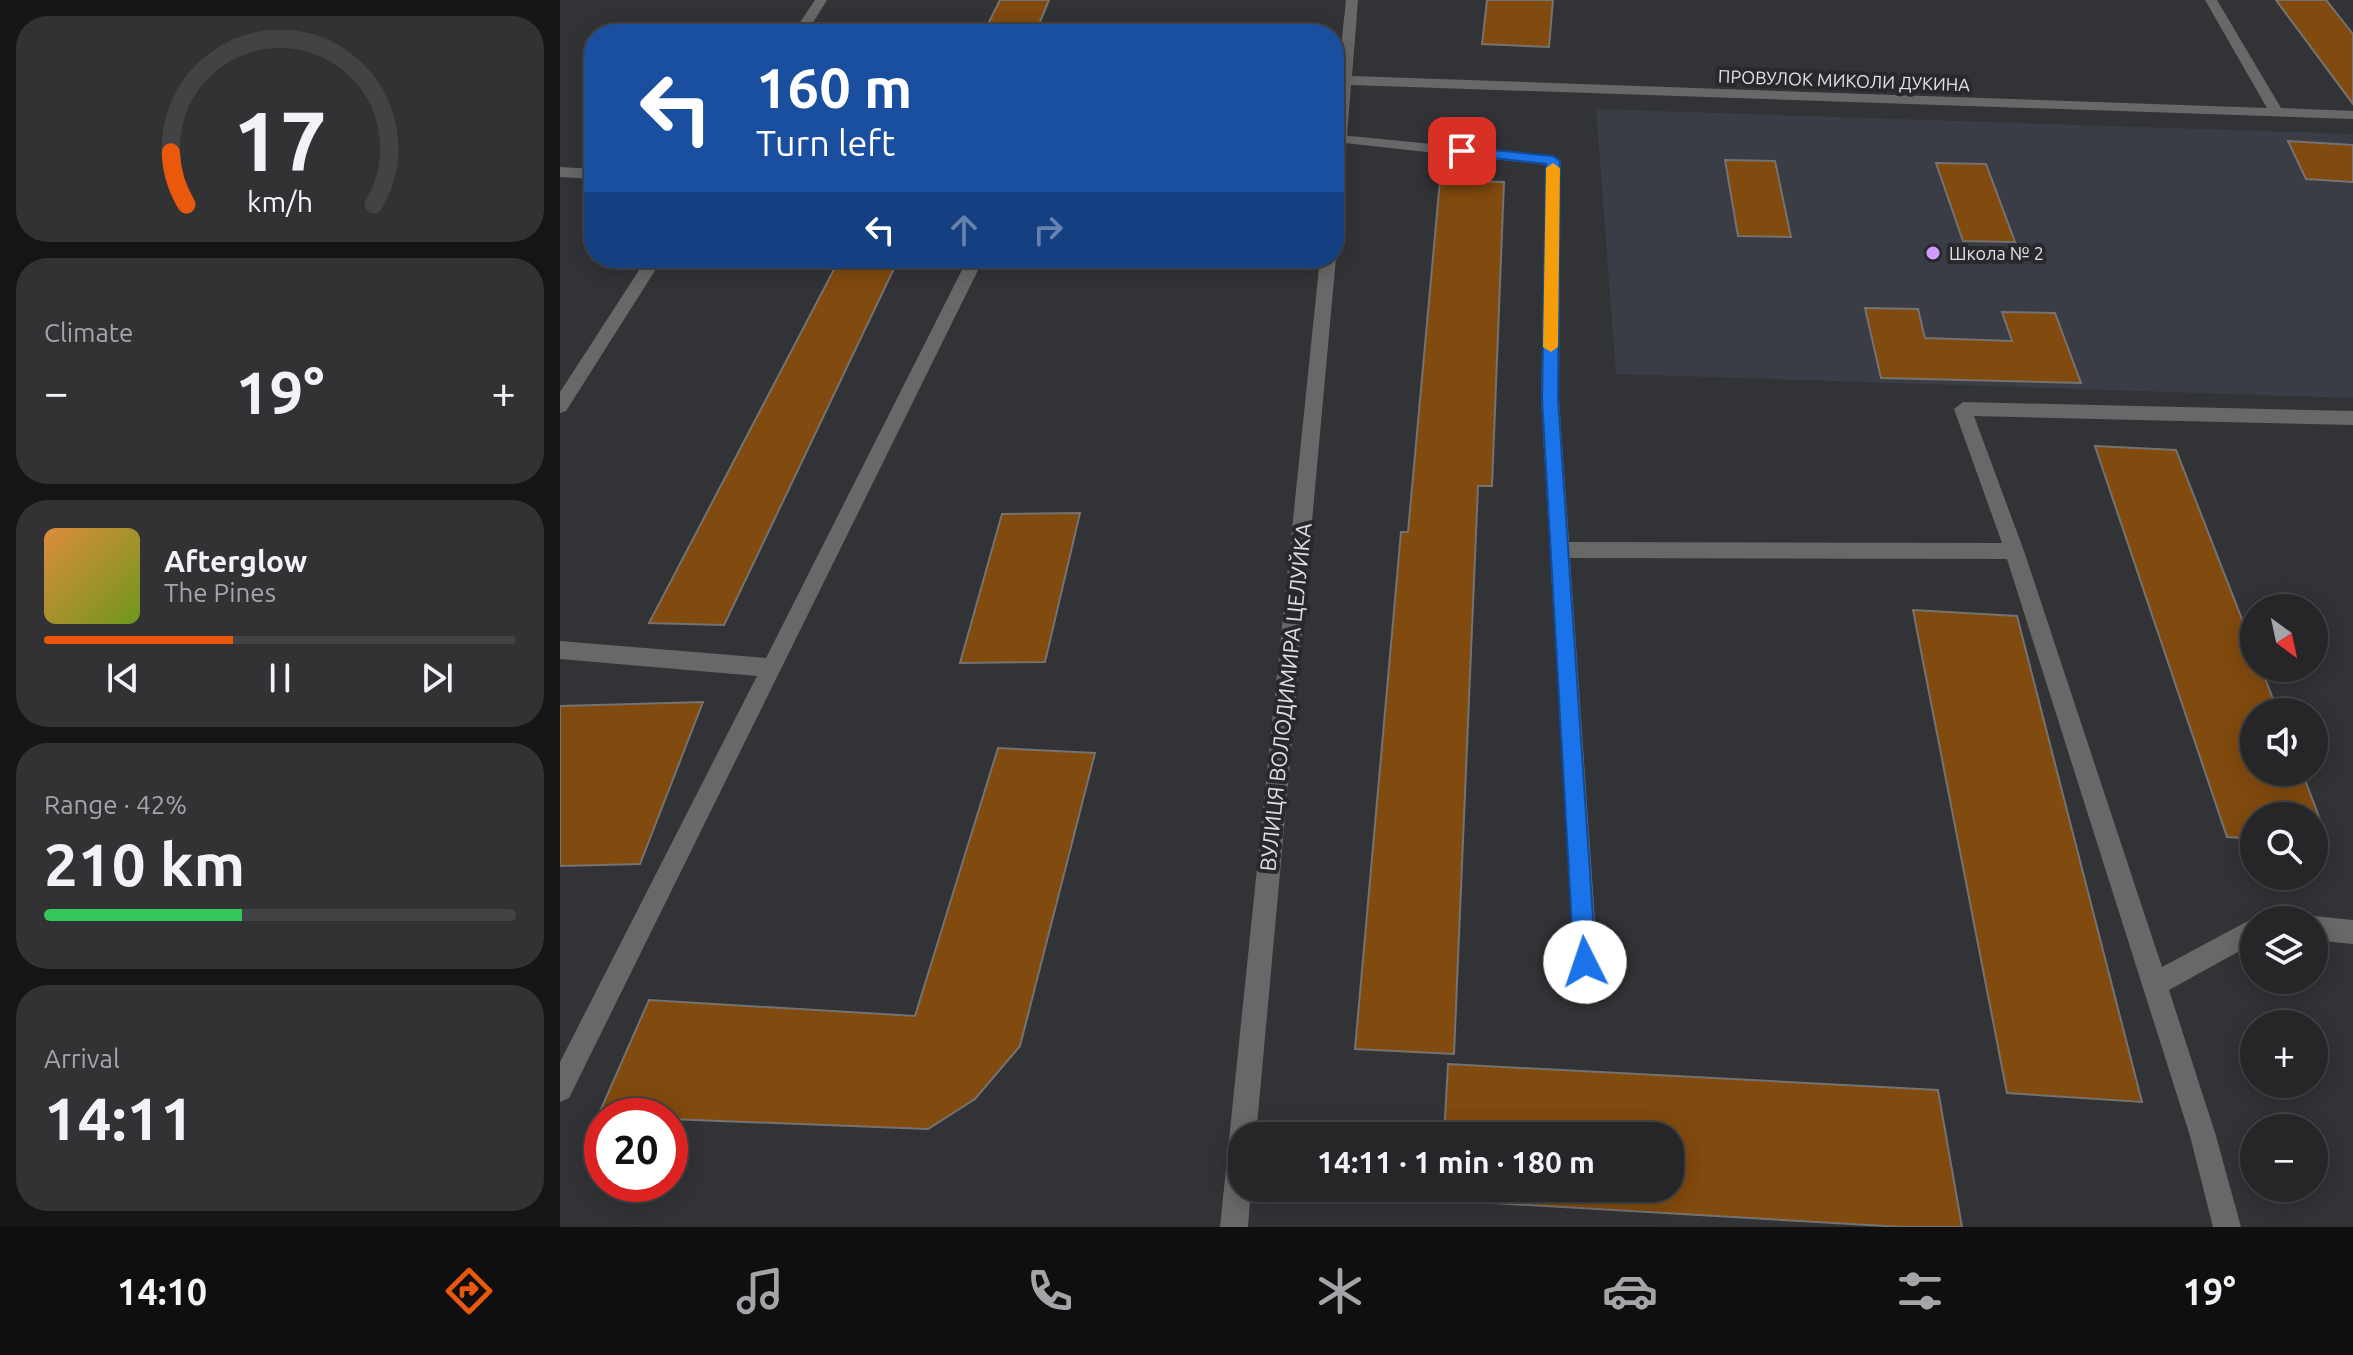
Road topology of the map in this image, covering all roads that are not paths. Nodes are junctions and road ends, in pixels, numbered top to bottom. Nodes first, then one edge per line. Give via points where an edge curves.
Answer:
1 (821, 0) edge
2 (1352, 0) edge
3 (2211, 0) edge
4 (805, 24) edge
5 (1344, 53) edge
6 (1344, 80) edge
7 (2277, 113) junction
8 (2353, 115) edge
9 (1344, 139) edge
10 (560, 172) edge
11 (584, 173) edge
12 (649, 268) edge
13 (971, 268) edge
14 (1327, 268) edge
15 (560, 406) edge
16 (2353, 418) edge
17 (1558, 550) junction
18 (2014, 551) junction
19 (560, 650) edge
20 (772, 668) junction
21 (2328, 929) edge
22 (2353, 932) edge
23 (2240, 938) edge
24 (2155, 984) junction
25 (1588, 993) dead end
26 (560, 1089) edge
27 (1244, 1122) edge
28 (1236, 1202) edge
29 (1234, 1227) edge
30 (2227, 1227) edge

1 - 4 street
2 - 5 street
3 - 7 street
6 - 7 street, ПРОВУЛОК МИКОЛИ ДУКИНА
7 - 8 street, ПРОВУЛОК МИКОЛИ ДУКИНА
9 - 17 street via 1553,161 1550,399
10 - 11 street
12 - 15 street
13 - 20 street
14 - 27 street, ВУЛИЦЯ ВОЛОДИМИРА ЦЕЛУЙКА
16 - 18 street via 1963,409
17 - 18 street
17 - 25 street
18 - 24 street
19 - 20 street
20 - 26 street
21 - 22 street
23 - 24 street
24 - 30 street
28 - 29 street

